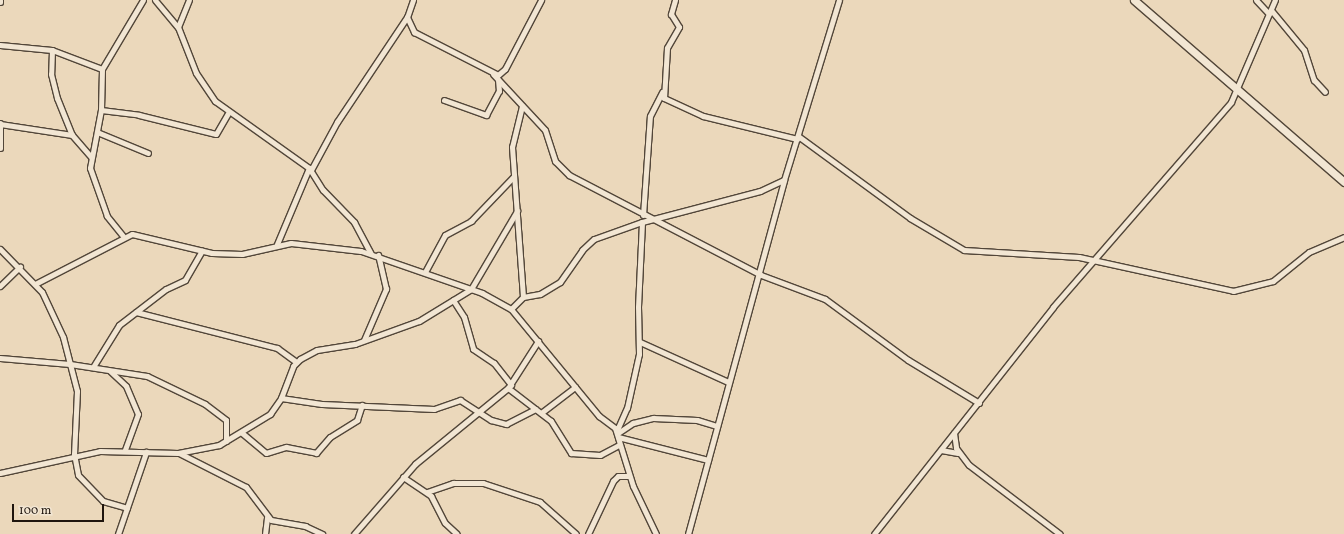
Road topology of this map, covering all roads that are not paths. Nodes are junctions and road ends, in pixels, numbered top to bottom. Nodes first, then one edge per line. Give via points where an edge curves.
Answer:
1 (143, 0) edge
2 (155, 0) edge
3 (189, 0) edge
4 (413, 0) edge
5 (541, 0) edge
6 (675, 0) edge
7 (839, 0) edge
8 (1134, 0) edge
9 (1256, 0) edge
10 (1275, 0) edge
11 (1270, 12) junction
12 (407, 17) junction
13 (178, 27) junction
14 (0, 45) edge
15 (52, 50) junction
16 (102, 69) junction
17 (493, 74) junction
18 (498, 80) junction
19 (1237, 87) junction
20 (662, 92) junction
21 (1325, 92) dead end
22 (444, 100) dead end
23 (522, 106) junction
24 (101, 110) junction
25 (228, 113) junction
26 (0, 123) edge
27 (98, 132) junction
28 (72, 135) junction
29 (798, 137) junction
30 (0, 148) edge
31 (148, 154) dead end
32 (91, 157) junction
33 (310, 169) junction
34 (514, 176) junction
35 (784, 180) junction
36 (1344, 182) edge
37 (517, 211) junction
38 (643, 215) junction
39 (653, 219) junction
40 (642, 222) junction
41 (123, 236) junction
42 (1344, 237) edge
43 (278, 244) junction
44 (0, 250) edge
45 (202, 251) junction
46 (371, 254) junction
47 (378, 255) junction
48 (1092, 259) junction
49 (20, 267) junction
50 (425, 272) junction
51 (761, 275) junction
52 (35, 284) junction
53 (0, 286) edge
54 (471, 289) junction
55 (523, 297) junction
56 (452, 300) junction
57 (511, 309) junction
58 (136, 312) junction
59 (364, 340) junction
60 (538, 341) junction
61 (640, 342) junction
62 (0, 358) edge
63 (296, 362) junction
64 (70, 364) junction
65 (93, 367) junction
66 (107, 370) junction
67 (728, 382) junction
68 (509, 387) junction
69 (575, 387) junction
70 (281, 398) junction
71 (979, 403) junction
72 (362, 405) junction
73 (535, 409) junction
74 (478, 412) junction
75 (541, 413) junction
76 (717, 426) junction
77 (242, 433) junction
78 (954, 433) junction
79 (618, 434) junction
80 (226, 441) junction
81 (619, 445) junction
82 (125, 450) junction
83 (941, 450) junction
84 (146, 452) junction
85 (178, 453) junction
86 (959, 453) junction
87 (74, 454) junction
88 (708, 460) junction
89 (0, 473) edge
90 (629, 476) junction
91 (403, 477) junction
92 (427, 492) junction
93 (127, 508) junction
94 (267, 517) junction
95 (574, 533) edge
96 (118, 534) edge
97 (265, 534) edge
98 (322, 534) edge
99 (354, 534) edge
100 (457, 534) edge
101 (588, 534) edge
102 (656, 534) edge
103 (688, 534) edge
104 (874, 534) edge
105 (1060, 534) edge

1 - 16 street
2 - 13 street
3 - 13 street
4 - 12 street
5 - 17 street via 505,69
6 - 20 street via 671,13 679,27 667,48
7 - 29 street
8 - 19 street
9 - 11 street
10 - 11 street
11 - 19 street
11 - 21 street via 1304,50 1314,80
12 - 17 street via 410,28 420,36
12 - 33 street via 337,122
13 - 25 street via 196,73
14 - 15 street
15 - 16 street
15 - 28 street via 54,90
16 - 24 street
17 - 18 street
18 - 22 street via 499,91 486,115
18 - 23 street
19 - 36 street
19 - 48 street via 1231,102 1184,158
20 - 29 street via 666,99 703,116
20 - 38 street via 650,116
23 - 34 street via 513,138
23 - 38 street via 545,130 553,156 563,170
24 - 25 street via 139,115 216,134
24 - 27 street
25 - 33 street
26 - 28 street
26 - 30 street
27 - 31 street
27 - 32 street
28 - 32 street
29 - 35 street
29 - 48 street via 910,218 958,248
32 - 41 street via 94,186 110,220
33 - 43 street
33 - 46 street via 323,190 358,226
34 - 37 street
34 - 50 street via 471,221 447,233
35 - 39 street via 760,191
35 - 51 street
37 - 54 street
37 - 55 street
38 - 39 street
39 - 40 street
39 - 51 street
40 - 55 street via 594,239 582,250 560,282 540,294
40 - 61 street via 638,307
41 - 45 street via 132,234 173,241
41 - 52 street via 104,250
42 - 48 street via 1309,252 1273,281 1241,291 1223,291
43 - 45 street via 242,254
43 - 46 street via 305,244
44 - 49 street
45 - 58 street via 185,280 166,289
46 - 47 street
47 - 50 street
47 - 59 street via 386,289
48 - 71 street
49 - 52 street
49 - 53 street
50 - 54 street
51 - 67 street
51 - 71 street via 821,297 844,310 908,360
52 - 64 street via 52,311
54 - 56 street
54 - 57 street
55 - 57 street
56 - 59 street via 419,321
56 - 68 street via 464,317 473,349 494,363
57 - 60 street
58 - 63 street via 191,329 277,348
58 - 65 street via 113,333
59 - 63 street via 317,350
60 - 68 street
60 - 69 street
61 - 67 street
61 - 79 street via 629,403
62 - 64 street
63 - 70 street
64 - 65 street
64 - 87 street via 78,407
65 - 66 street
66 - 80 street via 147,376 204,404 228,421
66 - 82 street via 126,386 137,410 137,422
67 - 76 street
68 - 73 street
68 - 74 street
69 - 75 street
69 - 79 street
70 - 72 street via 322,404
70 - 77 street via 270,414
71 - 78 street
72 - 74 street via 440,409 460,400
72 - 77 street via 357,420 330,437 316,453 286,447 266,453
73 - 74 street via 506,424
73 - 75 street
74 - 91 street
75 - 81 street via 563,436 567,449 576,455 600,455
76 - 79 street via 697,420 653,418 633,423
76 - 88 street
77 - 80 street
78 - 83 street
78 - 86 street
79 - 81 street
79 - 88 street
80 - 85 street
81 - 90 street
82 - 84 street
82 - 87 street
83 - 86 street via 949,449
83 - 104 street
84 - 85 street
84 - 93 street
85 - 94 street via 246,488
86 - 105 street via 984,478
87 - 89 street
87 - 93 street via 78,476 94,494 108,504
88 - 103 street
90 - 101 street via 618,476 614,481
90 - 102 street
91 - 92 street
91 - 99 street
92 - 95 street via 453,483 483,483 540,502
92 - 100 street via 435,500 445,523
93 - 96 street
94 - 97 street
94 - 98 street

